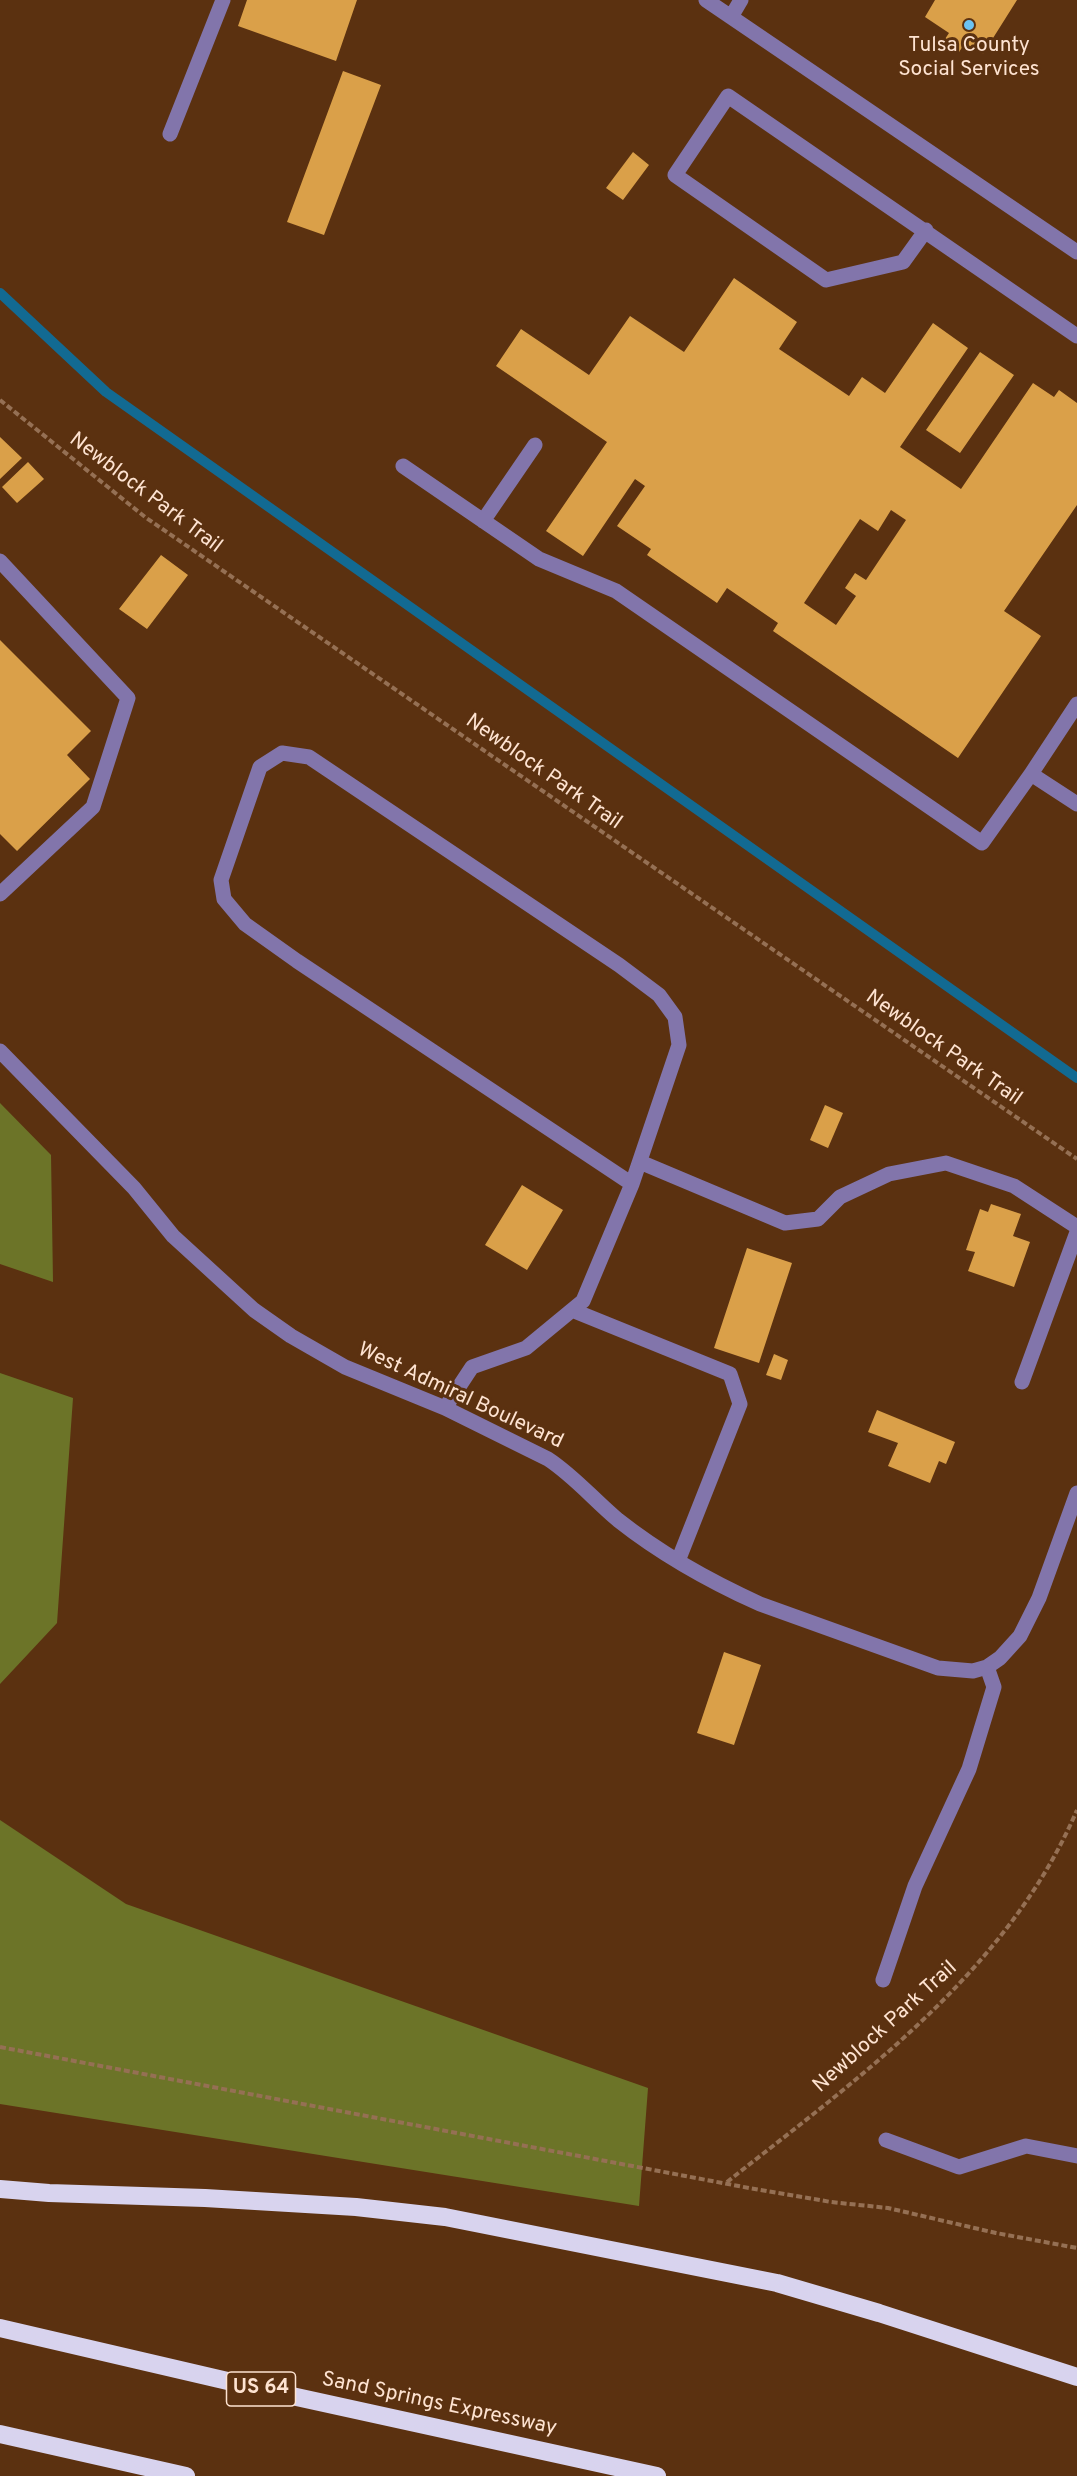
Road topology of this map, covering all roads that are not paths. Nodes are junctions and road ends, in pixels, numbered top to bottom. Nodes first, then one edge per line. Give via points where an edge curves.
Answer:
1 (224, 0) edge
2 (706, 0) edge
3 (741, 0) edge
4 (731, 17) junction
5 (170, 134) dead end
6 (926, 230) junction
7 (1077, 252) edge
8 (1077, 336) edge
9 (535, 445) dead end
10 (403, 466) dead end
11 (483, 521) junction
12 (0, 561) edge
13 (1077, 704) edge
14 (1031, 774) junction
15 (1077, 804) edge
16 (0, 894) edge
17 (0, 1051) edge
18 (640, 1162) junction
19 (632, 1184) junction
20 (1077, 1227) edge
21 (1077, 1232) edge
22 (572, 1310) junction
23 (1022, 1382) dead end
24 (445, 1408) junction
25 (1077, 1493) edge
26 (678, 1561) junction
27 (987, 1667) junction
28 (883, 1980) dead end
29 (886, 2140) dead end
30 (1077, 2156) edge
31 (0, 2189) edge
32 (0, 2328) edge
33 (1077, 2377) edge
34 (0, 2434) edge
35 (186, 2476) edge
36 (657, 2476) edge

1 - 5 street
2 - 4 street
3 - 4 street
4 - 7 street
6 - 6 street via 728,96 675,175 826,280 903,262
6 - 8 street
9 - 11 street
10 - 11 street
11 - 14 street via 539,559 616,591 982,843
12 - 16 street via 128,698 93,807
13 - 14 street
14 - 15 street
17 - 24 street, West Admiral Boulevard via 134,1188 173,1236 254,1310 345,1367
18 - 19 street
18 - 19 street via 679,1045 675,1017 659,995 309,757 282,753 260,767 221,880 224,899 245,924
18 - 20 street via 785,1223 818,1219 840,1197 889,1174 946,1163 1014,1186
19 - 22 street via 583,1301
21 - 23 street
22 - 24 street via 526,1348 472,1367
22 - 26 street via 730,1374 740,1404
24 - 26 street, West Admiral Boulevard via 562,1468 615,1518 658,1551
25 - 27 street via 1039,1598 1020,1636
26 - 27 street, West Admiral Boulevard via 760,1604 906,1657 955,1671
27 - 28 street via 994,1687 969,1769 915,1886
29 - 30 street via 959,2166 1026,2146
31 - 33 highway via 356,2207 445,2217 777,2283
32 - 36 highway, Sand Springs Expressway / US 64
34 - 35 highway

